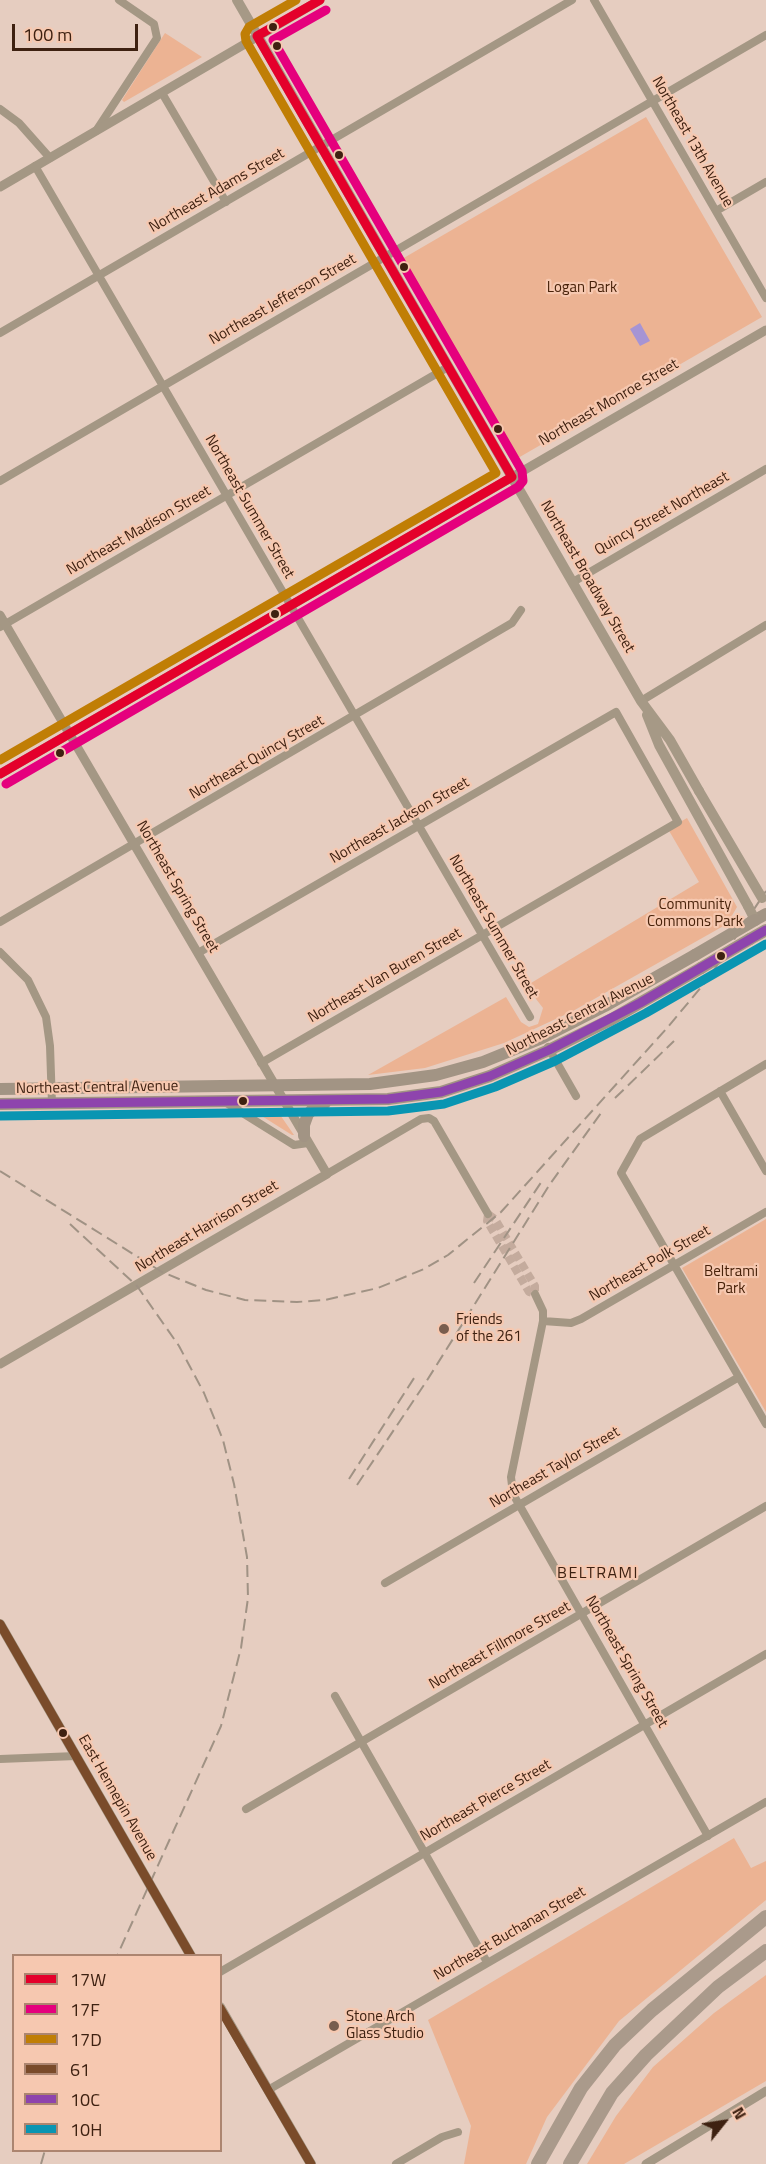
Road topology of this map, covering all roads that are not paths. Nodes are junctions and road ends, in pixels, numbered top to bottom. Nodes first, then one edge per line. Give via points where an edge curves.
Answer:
1 (119, 0) edge
2 (237, 0) edge
3 (320, 0) edge
4 (572, 0) edge
5 (594, 0) edge
6 (766, 35) edge
7 (257, 36) junction
8 (162, 93) junction
9 (652, 100) junction
10 (0, 109) edge
11 (95, 132) junction
12 (321, 147) junction
13 (50, 158) junction
14 (35, 166) junction
15 (766, 182) edge
16 (0, 187) edge
17 (226, 202) junction
18 (716, 211) junction
19 (385, 256) junction
20 (98, 275) junction
21 (766, 298) edge
22 (766, 330) edge
23 (0, 333) edge
24 (448, 367) junction
25 (163, 386) junction
26 (766, 469) edge
27 (512, 477) junction
28 (0, 481) edge
29 (226, 495) junction
30 (573, 582) junction
31 (291, 606) junction
32 (521, 610) dead end
33 (0, 615) edge
34 (766, 625) edge
35 (3, 626) edge
36 (641, 701) junction
37 (355, 716) junction
38 (70, 733) junction
39 (0, 774) edge
40 (678, 822) joint
41 (418, 825) junction
42 (135, 844) junction
43 (766, 905) edge
44 (761, 917) edge
45 (0, 922) edge
46 (765, 933) edge
47 (482, 936) junction
48 (0, 952) edge
49 (198, 953) junction
50 (530, 1017) dead end
51 (542, 1038) junction
52 (549, 1050) junction
53 (261, 1063) junction
54 (766, 1064) edge
55 (274, 1086) junction
56 (0, 1089) edge
57 (51, 1089) junction
58 (720, 1091) junction
59 (576, 1096) dead end
60 (338, 1100) junction
61 (223, 1101) junction
62 (283, 1101) junction
63 (0, 1104) edge
64 (52, 1104) junction
65 (306, 1139) junction
66 (766, 1171) edge
67 (327, 1174) junction
68 (766, 1212) edge
69 (488, 1214) tunnel mouth
70 (674, 1266) junction
71 (535, 1294) dead end
72 (543, 1321) junction
73 (0, 1364) edge
74 (739, 1377) junction
75 (766, 1424) edge
76 (518, 1504) junction
77 (766, 1506) edge
78 (385, 1582) dead end
79 (581, 1614) junction
80 (0, 1624) edge
81 (766, 1654) edge
82 (335, 1696) dead end
83 (645, 1725) junction
84 (362, 1743) junction
85 (76, 1756) junction
86 (0, 1759) edge
87 (766, 1802) edge
88 (246, 1809) dead end
89 (708, 1836) junction
90 (425, 1852) junction
91 (766, 1917) edge
92 (766, 1951) edge
93 (190, 1954) edge
94 (487, 1962) junction
95 (222, 1971) edge
96 (222, 2010) edge
97 (268, 2090) junction
98 (766, 2091) edge
99 (458, 2132) dead end
100 (311, 2164) edge
101 (396, 2164) edge
102 (538, 2164) edge
103 (570, 2164) edge
104 (646, 2164) edge

1 - 11 street via 154,24 157,38
2 - 7 main road, Northeast Broadway Street
3 - 7 street
4 - 12 street, Northeast Adams Street
5 - 9 street, Northeast 13th Avenue
6 - 9 street, Northeast Jefferson Street
7 - 8 street
7 - 12 main road, Northeast Broadway Street
8 - 11 street
8 - 17 street
9 - 18 street, Northeast 13th Avenue
9 - 19 street, Northeast Jefferson Street
10 - 13 street via 19,123
11 - 13 street
12 - 17 street, Northeast Adams Street
12 - 19 main road, Northeast Broadway Street
13 - 14 street
14 - 16 street
14 - 20 street, Northeast Summer Street
15 - 18 street
17 - 20 street, Northeast Adams Street
18 - 21 street, Northeast 13th Avenue
19 - 24 main road, Northeast Broadway Street
19 - 25 street, Northeast Jefferson Street
20 - 23 street, Northeast Adams Street
20 - 25 street, Northeast Summer Street
22 - 27 street, Northeast Monroe Street
24 - 27 main road, Northeast Broadway Street
24 - 29 street, Northeast Madison Street
25 - 28 street, Northeast Jefferson Street
25 - 29 street, Northeast Summer Street
26 - 30 street, Quincy Street Northeast
27 - 30 main road, Northeast Broadway Street
27 - 31 street, Northeast Monroe Street
29 - 31 street, Northeast Summer Street
29 - 35 street, Northeast Madison Street
30 - 36 main road, Northeast Broadway Street
31 - 37 street, Northeast Summer Street
31 - 38 street, Northeast Monroe Street
32 - 37 street, Northeast Quincy Street via 512,623
33 - 35 street, Northeast Spring Street
34 - 36 street
35 - 38 street, Northeast Spring Street
36 - 43 main road, Northeast Broadway Street, bridge via 670,740
36 - 44 main road, Northeast Broadway Street, bridge via 688,799
37 - 41 street, Northeast Summer Street
37 - 42 street, Northeast Quincy Street
38 - 39 street, Northeast Monroe Street
38 - 42 street, Northeast Spring Street
40 - 41 street, Northeast Jackson Street via 616,712
40 - 47 street, Northeast Van Buren Street
41 - 47 street, Northeast Summer Street
41 - 49 street, Northeast Jackson Street
42 - 45 street, Northeast Quincy Street
42 - 49 street, Northeast Spring Street
44 - 46 main road, Northeast Broadway Street
44 - 51 main road, Northeast Central Avenue, bridge
46 - 52 main road, Northeast Central Avenue, bridge
47 - 50 street, Northeast Summer Street
47 - 53 street, Northeast Van Buren Street
48 - 57 street via 28,980 44,1010
49 - 53 street, Northeast Spring Street
51 - 52 street
51 - 55 main road, Northeast Central Avenue via 483,1062 427,1077 369,1084
52 - 59 street
52 - 60 main road, Northeast Central Avenue via 441,1092 388,1100
53 - 55 street, Northeast Spring Street
54 - 58 street
55 - 57 main road, Northeast Central Avenue
55 - 62 street, Northeast Spring Street
56 - 57 main road, Northeast Central Avenue
57 - 64 street
58 - 66 street
58 - 70 street via 640,1139 621,1173
60 - 62 main road, Northeast Central Avenue
60 - 65 main road via 310,1110 304,1125
61 - 62 main road, Northeast Central Avenue
61 - 64 main road, Northeast Central Avenue
61 - 65 street via 294,1145
62 - 65 street, Northeast Spring Street
63 - 64 main road, Northeast Central Avenue
65 - 67 street, Northeast Spring Street
67 - 69 street, Northeast Harrison Street via 429,1118
67 - 73 street, Northeast Harrison Street
68 - 70 street, Northeast Polk Street
70 - 72 street, Northeast Polk Street via 572,1323
70 - 74 street
71 - 72 street, Northeast Spring Street
72 - 76 street, Northeast Spring Street via 510,1477
74 - 75 street
74 - 76 street, Northeast Taylor Street
76 - 78 street, Northeast Taylor Street
76 - 79 street, Northeast Spring Street
77 - 79 street, Northeast Fillmore Street
79 - 83 street, Northeast Spring Street
79 - 84 street, Northeast Fillmore Street
80 - 85 main road, East Hennepin Avenue
81 - 83 street, Northeast Pierce Street
82 - 84 street
83 - 89 street, Northeast Spring Street
83 - 90 street, Northeast Pierce Street
84 - 88 street, Northeast Fillmore Street
84 - 90 street
85 - 86 street
85 - 93 main road, East Hennepin Avenue
87 - 89 street, Northeast Buchanan Street
89 - 94 street, Northeast Buchanan Street
90 - 94 street
90 - 95 street, Northeast Pierce Street
91 - 102 highway via 615,2045 581,2088
92 - 103 highway via 718,1987 646,2055 612,2093
94 - 97 street, Northeast Buchanan Street
96 - 97 main road
97 - 100 main road
98 - 104 street
99 - 101 street

